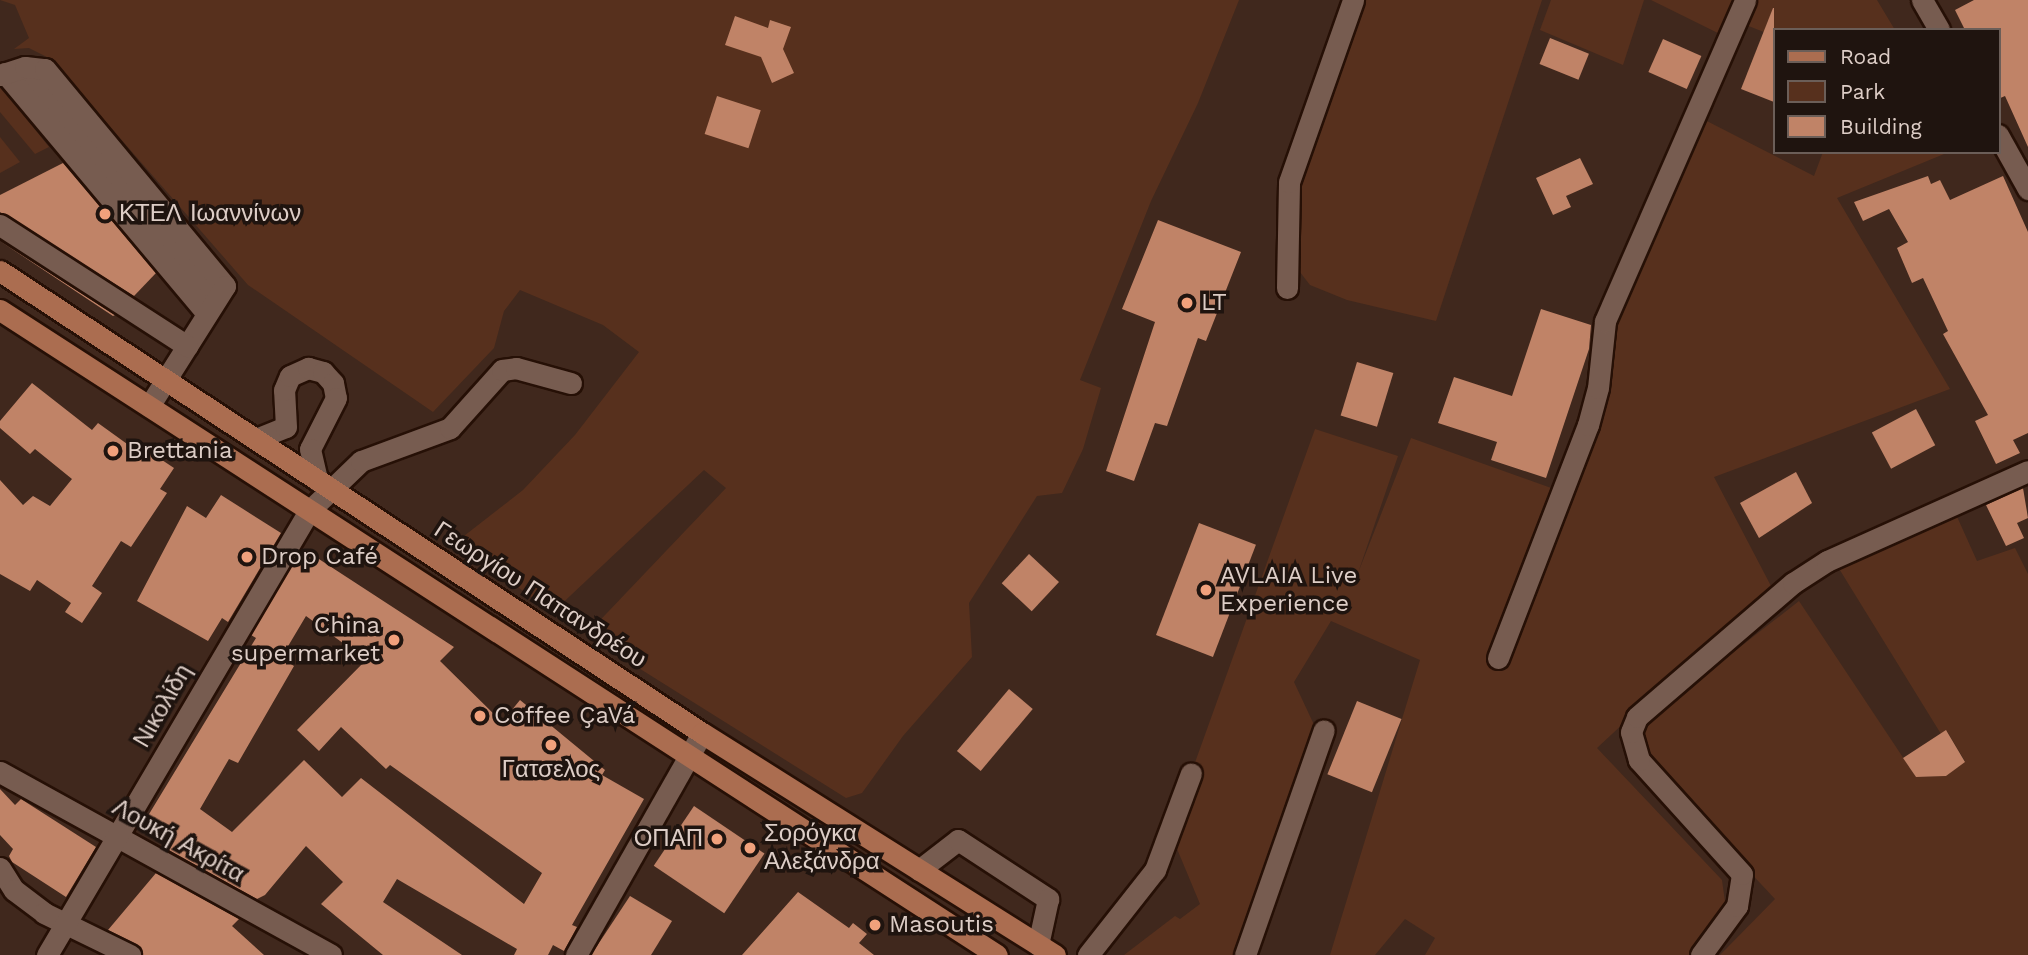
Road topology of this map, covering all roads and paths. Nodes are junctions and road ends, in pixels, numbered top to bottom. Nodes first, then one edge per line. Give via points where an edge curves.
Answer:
1 (1353, 0) edge
2 (1745, 0) edge
3 (1922, 0) edge
4 (1938, 28) edge
5 (10, 72) edge
6 (2000, 139) edge
7 (2028, 189) edge
8 (0, 225) edge
9 (0, 271) edge
10 (1287, 288) dead end
11 (211, 308) junction
12 (0, 310) edge
13 (187, 346) junction
14 (165, 380) junction
15 (571, 383) dead end
16 (149, 406) junction
17 (256, 439) junction
18 (2028, 471) edge
19 (324, 484) junction
20 (309, 511) junction
21 (1498, 658) dead end
22 (1325, 730) dead end
23 (702, 733) junction
24 (689, 758) junction
25 (0, 772) edge
26 (1191, 773) dead end
27 (117, 838) junction
28 (0, 868) edge
29 (919, 870) junction
30 (66, 923) junction
31 (1047, 950) edge
32 (47, 955) edge
33 (130, 955) edge
34 (331, 955) edge
35 (576, 955) edge
36 (997, 955) edge
37 (1088, 955) edge
38 (1245, 955) edge
39 (1701, 955) edge

1 - 10 street via 1293,164 1286,209
2 - 21 street via 1605,321 1600,375 1588,425
3 - 4 street
5 - 11 street
5 - 11 street via 45,69 225,286
6 - 7 street
8 - 13 street
9 - 14 main road, Γεωργίου Παπανδρέου
11 - 13 street
12 - 16 main road
13 - 14 street
14 - 16 street
14 - 17 main road, Γεωργίου Παπανδρέου
15 - 19 street, Νικολίδη via 516,369 502,370 450,428 422,442 376,453
16 - 20 main road
17 - 19 main road, Γεωργίου Παπανδρέου
17 - 19 street via 286,427 284,390 290,376 308,368 323,372 336,398 310,449
18 - 39 street via 1827,561 1793,583 1637,718 1632,744 1639,760 1742,874 1737,906
19 - 20 street, Νικολίδη
19 - 23 main road, Γεωργίου Παπανδρέου
20 - 24 main road
20 - 27 street, Νικολίδη
22 - 38 street
23 - 24 street
23 - 29 main road, Γεωργίου Παπανδρέου
24 - 35 street
24 - 36 main road
25 - 27 street, Λουκή Ακρίτα
26 - 37 street via 1155,870
27 - 30 street, Νικολίδη
27 - 34 street, Λουκή Ακρίτα
28 - 30 street via 14,890
29 - 31 main road, Γεωργίου Παπανδρέου
29 - 31 street via 958,840 1048,899
30 - 32 street, Νικολίδη
30 - 33 street

